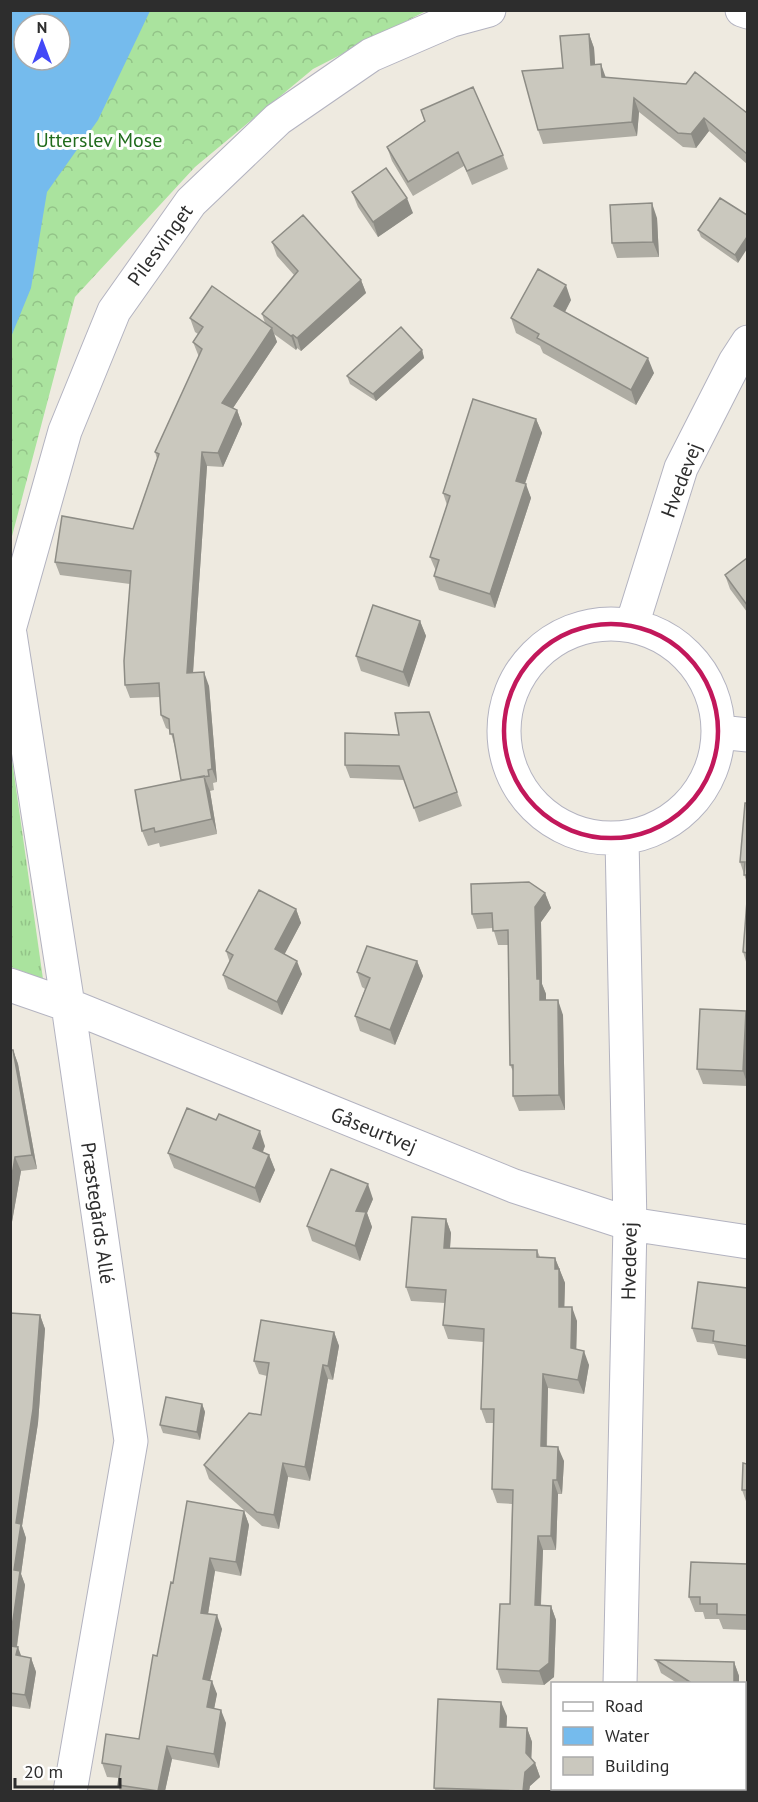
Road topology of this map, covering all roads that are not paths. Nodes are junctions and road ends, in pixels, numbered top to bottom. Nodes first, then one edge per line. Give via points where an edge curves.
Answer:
1 (489, 10) edge
2 (742, 10) edge
3 (747, 12) edge
4 (747, 342) edge
5 (632, 625) junction
6 (10, 626) edge
7 (10, 634) edge
8 (733, 733) edge
9 (622, 839) junction
10 (10, 985) edge
11 (68, 1005) junction
12 (630, 1224) junction
13 (747, 1242) edge
14 (620, 1682) edge
15 (70, 1791) edge

1 - 6 street, Pilesvinget via 452,20 371,55 278,119 191,202 114,311 65,431
2 - 3 street
4 - 5 street, Hvedevej via 681,468
5 - 8 street via 666,638 695,663
5 - 9 street via 590,624 552,640 522,668 505,706 503,746 517,785 544,817 581,835
7 - 11 street, Præstegårds Allé
8 - 9 street via 691,804 660,827
9 - 12 street, Hvedevej
10 - 11 street, Gåseurtvej
11 - 12 street, Gåseurtvej via 514,1186
11 - 15 street, Præstegårds Allé via 131,1441
12 - 13 street, Gåseurtvej
12 - 14 street, Hvedevej

